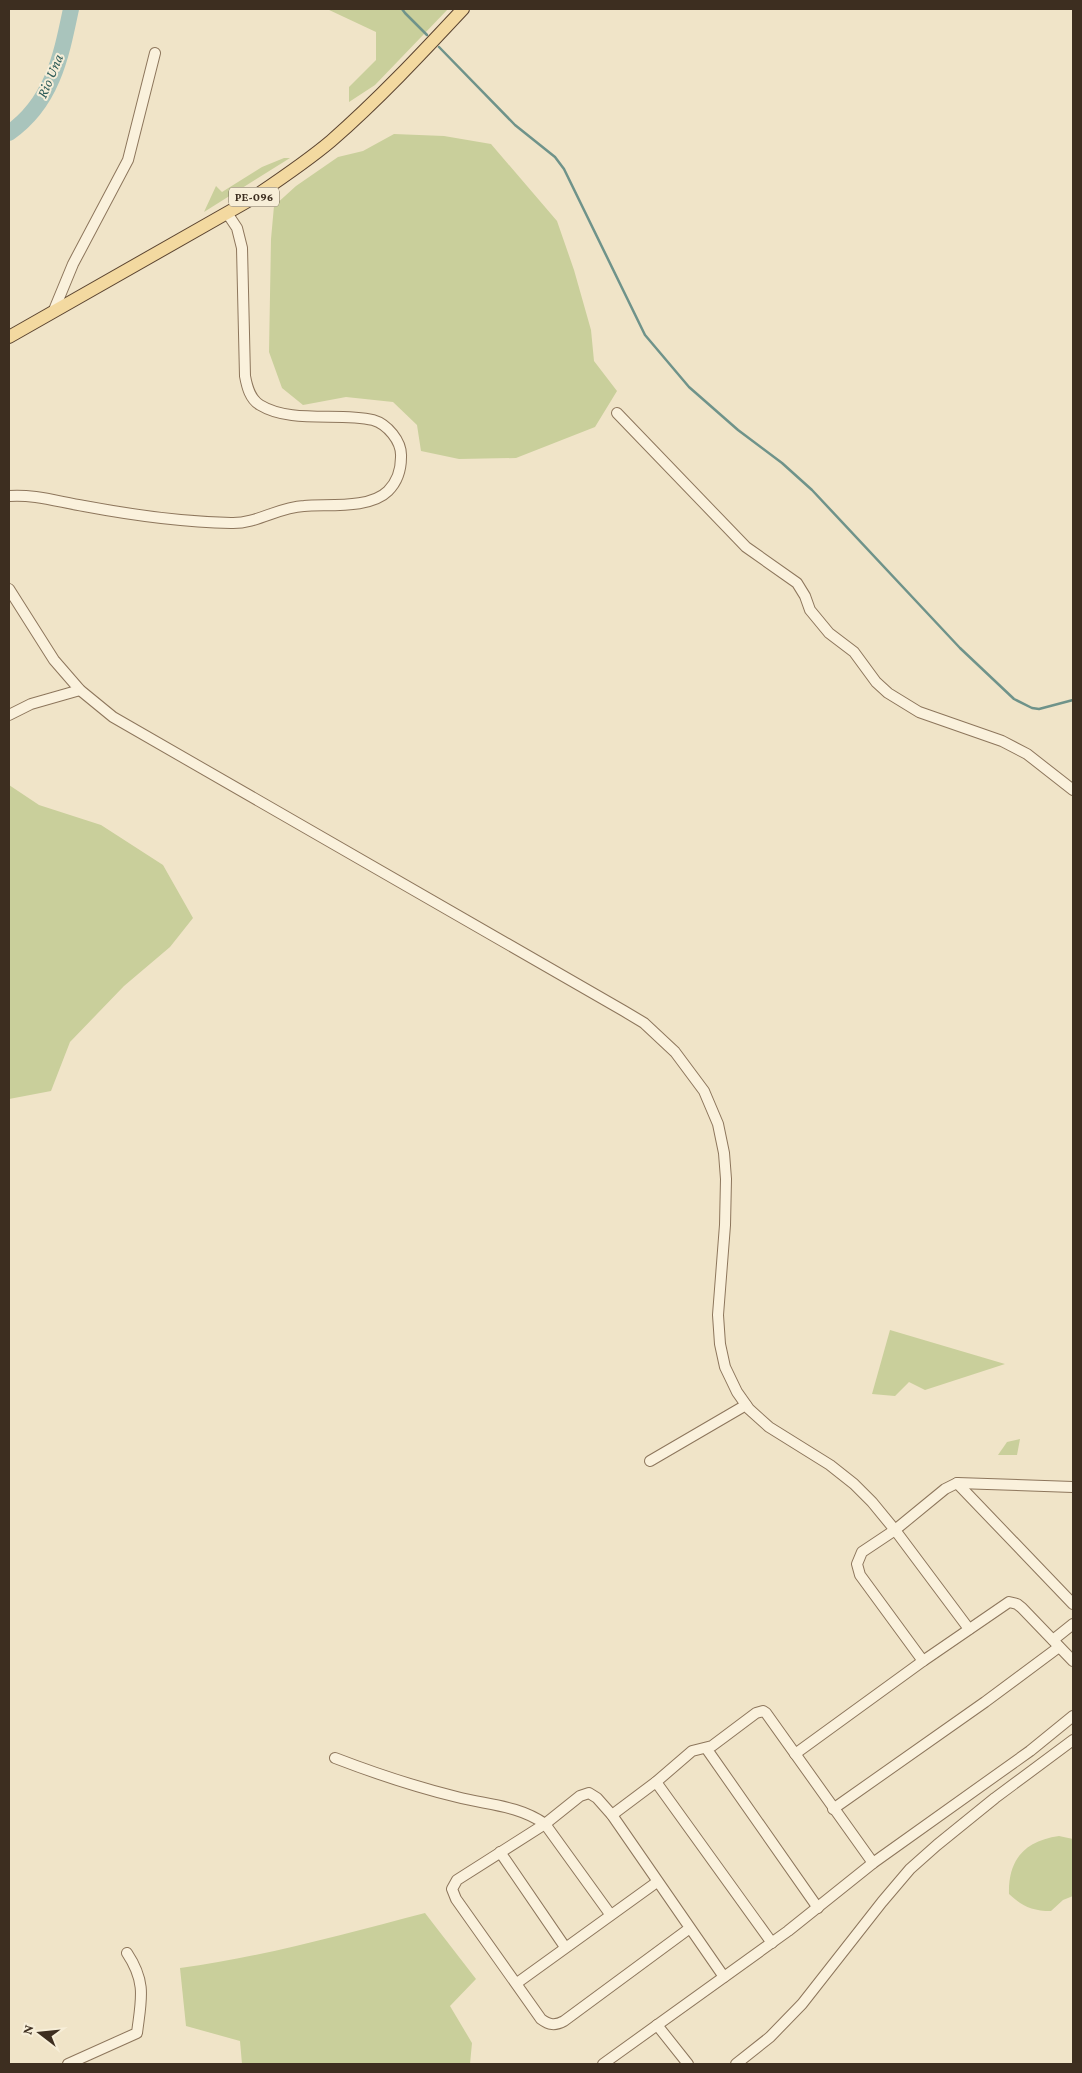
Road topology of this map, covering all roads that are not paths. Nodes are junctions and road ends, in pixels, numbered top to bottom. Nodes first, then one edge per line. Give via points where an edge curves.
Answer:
1 (463, 9) edge
2 (155, 53) dead end
3 (227, 213) junction
4 (54, 310) junction
5 (9, 337) edge
6 (617, 413) dead end
7 (9, 496) edge
8 (9, 589) edge
9 (80, 690) junction
10 (9, 715) edge
11 (1073, 790) edge
12 (746, 1405) junction
13 (650, 1461) dead end
14 (957, 1484) junction
15 (1071, 1489) edge
16 (895, 1530) junction
17 (1073, 1604) edge
18 (1073, 1624) edge
19 (969, 1629) junction
20 (1056, 1644) junction
21 (924, 1661) junction
22 (1073, 1661) edge
23 (1073, 1716) edge
24 (1073, 1740) edge
25 (706, 1748) junction
26 (795, 1754) junction
27 (335, 1758) dead end
28 (656, 1782) junction
29 (833, 1809) junction
30 (612, 1815) junction
31 (544, 1824) junction
32 (500, 1852) junction
33 (873, 1863) junction
34 (657, 1882) junction
35 (818, 1908) junction
36 (610, 1914) junction
37 (690, 1928) junction
38 (772, 1943) junction
39 (565, 1947) junction
40 (127, 1953) dead end
41 (724, 1977) junction
42 (517, 1983) junction
43 (657, 2025) junction
44 (68, 2064) edge
45 (603, 2064) edge
46 (688, 2064) edge
47 (736, 2064) edge

1 - 3 main road, PE-096 via 396,80 329,142
2 - 4 street via 128,160 73,264
3 - 4 main road, PE-096
3 - 7 street via 237,228 242,248 248,390 259,405 274,411 358,418 385,427 395,437 402,452 395,482 388,491 365,503 301,506 249,522 232,523 159,517
4 - 5 main road, PE-096
6 - 11 street via 746,547 797,583 810,610 829,633 854,652 876,682 888,692 918,712 1002,741 1028,754
8 - 9 street via 54,660
9 - 10 street via 32,704
9 - 12 street via 113,717 644,1023 675,1052 704,1091 718,1124 724,1153 726,1188 718,1315 720,1344 725,1367
12 - 13 street
12 - 16 street via 769,1427 854,1484
14 - 15 street
14 - 16 street via 946,1489
14 - 17 street
16 - 19 street
16 - 21 street via 862,1552 857,1569
18 - 20 street
19 - 20 street via 1005,1604 1014,1603
19 - 21 street
20 - 22 street
20 - 29 street via 985,1702
21 - 26 street
23 - 33 street via 1030,1751
24 - 47 street via 995,1798 910,1869 802,2004 770,2037
25 - 26 street via 763,1711
25 - 28 street via 692,1751
25 - 35 street
26 - 29 street
27 - 31 street via 456,1797 526,1813
28 - 30 street
28 - 38 street
29 - 33 street
30 - 31 street via 590,1793
30 - 34 street
31 - 32 street
31 - 36 street
32 - 39 street
32 - 42 street via 457,1880 452,1889
33 - 35 street
34 - 36 street
34 - 37 street
35 - 38 street
36 - 39 street
37 - 41 street
37 - 42 street via 557,2025 541,2018
38 - 41 street
39 - 42 street
40 - 44 street via 137,1968 142,1994 137,2034
41 - 43 street
43 - 45 street
43 - 46 street

